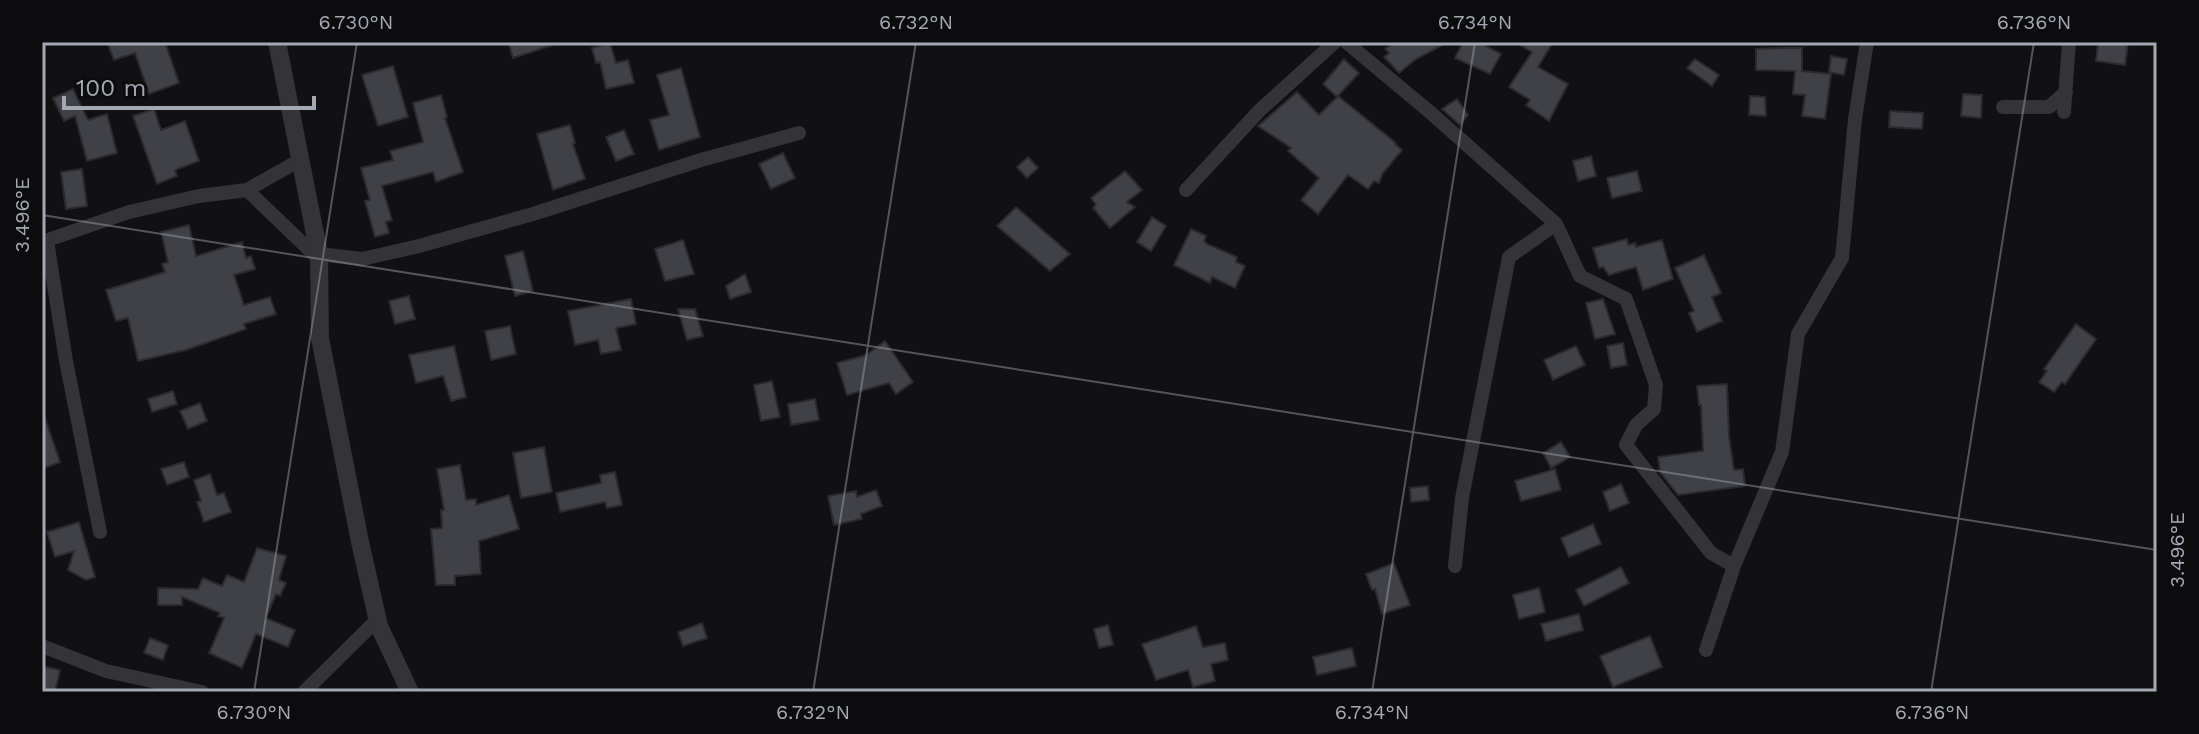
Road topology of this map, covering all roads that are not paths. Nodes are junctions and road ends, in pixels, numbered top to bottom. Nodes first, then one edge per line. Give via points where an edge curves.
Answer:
1 (277, 42) edge
2 (1335, 42) edge
3 (1346, 42) edge
4 (1867, 42) edge
5 (2069, 42) edge
6 (2066, 92) junction
7 (2003, 107) dead end
8 (2064, 112) dead end
9 (799, 133) dead end
10 (300, 160) junction
11 (247, 190) junction
12 (1186, 190) dead end
13 (1556, 224) junction
14 (44, 241) edge
15 (319, 257) junction
16 (100, 532) dead end
17 (1455, 566) dead end
18 (1734, 566) junction
19 (378, 619) junction
20 (42, 646) edge
21 (1706, 650) dead end
22 (202, 692) edge
23 (304, 692) edge
24 (410, 692) edge

1 - 10 street
2 - 12 street via 1260,110
3 - 13 street
4 - 18 street via 1842,258 1798,334 1782,452
5 - 6 street
6 - 7 street via 2049,107
6 - 8 street
9 - 15 street via 419,246 362,259
10 - 11 street
10 - 15 street
11 - 14 street via 129,212
11 - 15 street
13 - 17 street via 1509,257 1462,498
13 - 18 street via 1580,276 1626,299 1656,385 1654,409 1636,425 1626,445 1711,553
14 - 16 street
15 - 19 street via 320,338
18 - 21 street
19 - 23 street
19 - 24 street
20 - 22 street via 106,671

